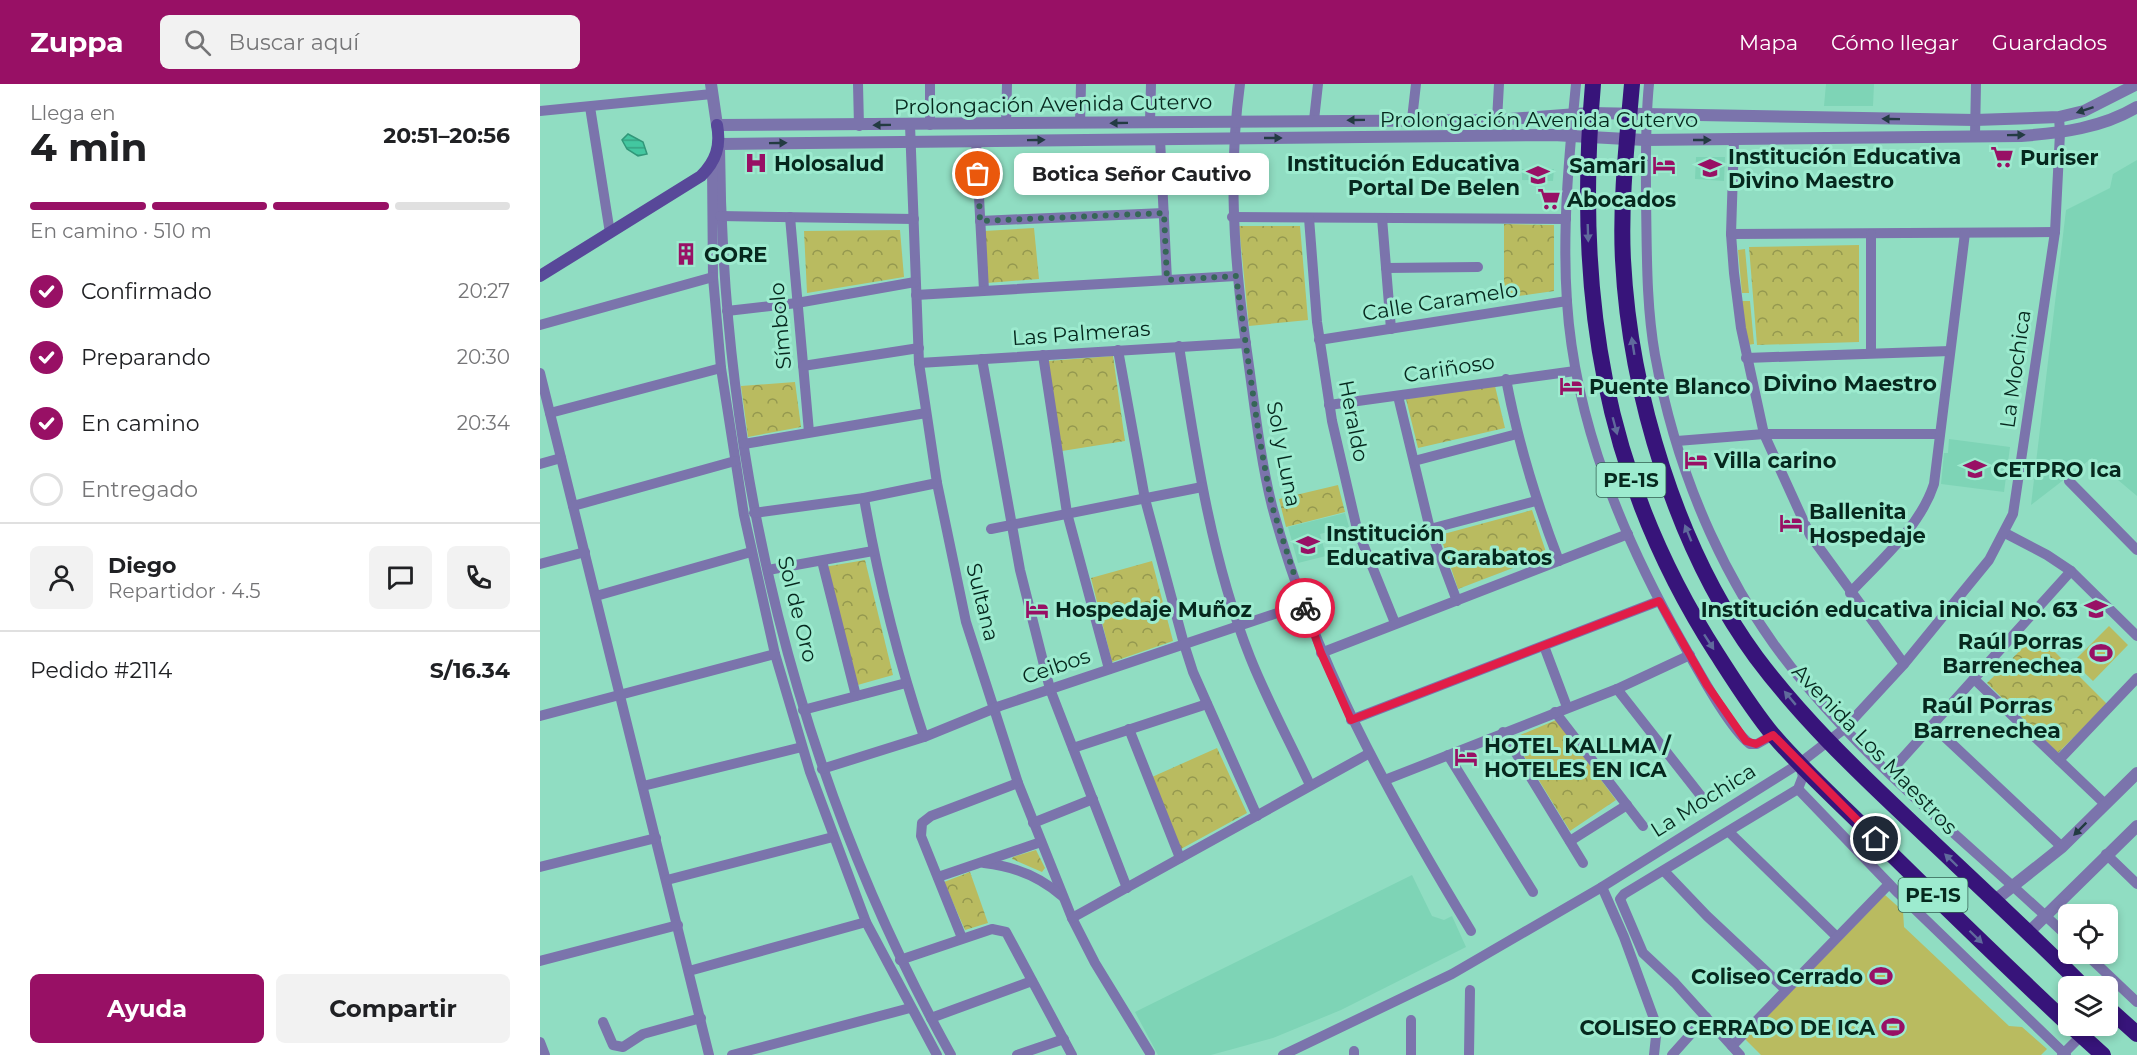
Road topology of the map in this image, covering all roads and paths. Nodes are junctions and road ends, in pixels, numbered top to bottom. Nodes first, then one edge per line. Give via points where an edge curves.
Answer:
1 (858, 84) edge
2 (930, 84) edge
3 (1006, 84) edge
4 (1081, 84) edge
5 (1151, 84) edge
6 (1240, 84) edge
7 (1318, 84) edge
8 (1416, 84) edge
9 (1499, 84) edge
10 (1576, 84) edge
11 (1593, 84) edge
12 (1632, 84) edge
13 (1649, 84) edge
14 (1976, 84) edge
15 (2137, 84) edge
16 (712, 89) edge
17 (2123, 92) junction
18 (590, 107) junction
19 (2135, 108) edge
20 (540, 111) edge
21 (1590, 113) junction
22 (1638, 115) junction
23 (1573, 116) junction
24 (2059, 117) junction
25 (1743, 118) junction
26 (1412, 119) junction
27 (1314, 120) junction
28 (1497, 120) junction
29 (1975, 120) junction
30 (1236, 121) junction
31 (1150, 122) junction
32 (1080, 123) junction
33 (1006, 124) junction
34 (717, 125) junction
35 (910, 125) junction
36 (930, 125) junction
37 (859, 126) junction
38 (2061, 133) junction
39 (1975, 135) junction
40 (1571, 137) junction
41 (1236, 138) junction
42 (1590, 138) junction
43 (1160, 139) junction
44 (1748, 139) junction
45 (1637, 140) junction
46 (1734, 140) junction
47 (910, 141) junction
48 (976, 141) junction
49 (720, 144) junction
50 (712, 166) junction
51 (1164, 213) junction
52 (720, 216) junction
53 (790, 217) junction
54 (1232, 217) junction
55 (1309, 218) junction
56 (1382, 218) junction
57 (914, 219) junction
58 (1566, 219) junction
59 (980, 221) junction
60 (2055, 232) junction
61 (610, 233) junction
62 (1965, 233) junction
63 (1731, 234) junction
64 (1871, 234) junction
65 (1478, 267) dead end
66 (1386, 268) junction
67 (540, 276) edge
68 (1236, 276) junction
69 (713, 277) junction
70 (1167, 280) junction
71 (915, 282) junction
72 (984, 290) junction
73 (916, 295) junction
74 (1567, 301) junction
75 (797, 303) junction
76 (727, 311) junction
77 (540, 325) edge
78 (1391, 329) junction
79 (1319, 340) junction
80 (1246, 343) junction
81 (1179, 346) junction
82 (918, 348) junction
83 (1118, 350) junction
84 (1950, 351) junction
85 (1870, 353) junction
86 (1043, 355) junction
87 (1746, 358) junction
88 (982, 359) junction
89 (919, 363) junction
90 (803, 366) junction
91 (722, 368) junction
92 (1575, 371) junction
93 (540, 373) edge
94 (1506, 380) junction
95 (1398, 396) junction
96 (1329, 405) junction
97 (550, 413) junction
98 (926, 413) junction
99 (809, 432) junction
100 (1517, 434) junction
101 (1764, 434) junction
102 (1940, 434) junction
103 (1677, 441) junction
104 (744, 444) junction
105 (561, 458) junction
106 (735, 461) junction
107 (1414, 461) junction
108 (540, 464) edge
109 (2069, 481) dead end
110 (937, 483) junction
111 (1202, 487) junction
112 (864, 498) junction
113 (1144, 499) junction
114 (1536, 501) junction
115 (573, 506) junction
116 (754, 513) junction
117 (1067, 513) junction
118 (1010, 526) junction
119 (991, 529) dead end
120 (1430, 529) junction
121 (2004, 533) junction
122 (1628, 534) junction
123 (2137, 550) edge
124 (873, 551) junction
125 (585, 552) junction
126 (751, 552) junction
127 (822, 561) junction
128 (1559, 561) junction
129 (540, 564) edge
130 (768, 570) junction
131 (2071, 571) junction
132 (1850, 593) junction
133 (596, 596) junction
134 (1456, 601) junction
135 (1659, 601) junction
136 (1304, 604) junction
137 (1395, 623) junction
138 (1239, 625) junction
139 (2137, 636) edge
140 (1184, 644) junction
141 (1544, 645) junction
142 (1321, 653) junction
143 (775, 654) junction
144 (1690, 655) junction
145 (1904, 664) junction
146 (1109, 669) junction
147 (2137, 678) edge
148 (1974, 680) junction
149 (906, 683) junction
150 (1050, 689) junction
151 (1617, 689) junction
152 (620, 695) junction
153 (856, 696) junction
154 (1207, 704) junction
155 (1567, 707) junction
156 (994, 709) junction
157 (803, 710) junction
158 (1555, 712) junction
159 (540, 716) edge
160 (1351, 720) junction
161 (1933, 726) junction
162 (1129, 729) junction
163 (1844, 729) junction
164 (1503, 732) junction
165 (1773, 735) junction
166 (924, 738) junction
167 (1829, 741) junction
168 (802, 747) junction
169 (1073, 748) junction
170 (1368, 754) junction
171 (1448, 755) junction
172 (2059, 760) junction
173 (1800, 763) junction
174 (822, 769) junction
175 (1890, 772) junction
176 (2137, 773) edge
177 (1384, 780) junction
178 (1018, 783) junction
179 (1310, 785) junction
180 (643, 786) junction
181 (1798, 789) junction
182 (1701, 796) dead end
183 (1093, 799) junction
184 (2105, 804) junction
185 (1627, 805) junction
186 (1257, 816) junction
187 (1033, 823) junction
188 (1643, 826) dead end
189 (2137, 826) edge
190 (1729, 832) junction
191 (833, 837) junction
192 (656, 838) junction
193 (1570, 841) junction
194 (1041, 842) junction
195 (2062, 847) junction
196 (2106, 854) junction
197 (1180, 858) junction
198 (980, 862) junction
199 (1583, 863) dead end
200 (540, 867) edge
201 (1665, 871) junction
202 (938, 878) junction
203 (667, 880) junction
204 (1889, 884) junction
205 (2137, 884) edge
206 (1602, 887) junction
207 (2013, 887) junction
208 (1127, 888) junction
209 (1533, 892) dead end
210 (1064, 898) junction
211 (1994, 901) junction
212 (2046, 915) junction
213 (1072, 918) junction
214 (866, 922) junction
215 (678, 925) junction
216 (2058, 927) edge
217 (1471, 931) dead end
218 (2029, 932) junction
219 (1836, 936) junction
220 (962, 938) junction
221 (1643, 953) junction
222 (1632, 958) junction
223 (900, 960) junction
224 (540, 961) edge
225 (2097, 964) edge
226 (690, 971) junction
227 (2073, 976) edge
228 (1032, 981) junction
229 (1785, 989) junction
230 (1470, 990) dead end
231 (2137, 1002) edge
232 (910, 1008) junction
233 (2058, 1014) edge
234 (1706, 1017) junction
235 (2118, 1017) edge
236 (701, 1018) junction
237 (931, 1018) junction
238 (1411, 1020) dead end
239 (603, 1022) dead end
240 (2137, 1034) edge
241 (2070, 1036) edge
242 (2081, 1036) edge
243 (1064, 1039) junction
244 (540, 1042) edge
245 (1732, 1046) junction
246 (1150, 1053) dead end
247 (2064, 1054) edge
248 (545, 1055) edge
249 (709, 1055) edge
250 (732, 1055) edge
251 (937, 1055) edge
252 (951, 1055) edge
253 (1017, 1055) edge
254 (1072, 1055) edge
255 (1283, 1055) edge
256 (1411, 1055) edge
257 (1469, 1055) edge
258 (1654, 1055) edge
259 (1672, 1055) edge
260 (1740, 1055) edge
261 (2103, 1055) edge

1 - 37 street
2 - 36 street
3 - 33 street
4 - 32 street
5 - 31 street
6 - 30 street, Sol y Luna
7 - 27 street
8 - 26 street
9 - 28 street
10 - 23 street
11 - 21 highway, PE-1S
12 - 22 highway, Avenida Los Maestros / PE-1S
13 - 22 street
14 - 29 street
15 - 17 street, Prolongación Avenida Cutervo
16 - 18 street
16 - 34 street
17 - 19 street
17 -> 24 street, Prolongación Avenida Cutervo via 2084,111
18 - 20 street
18 - 61 street
19 - 38 street, Prolongación Avenida Cutervo
21 - 22 street, Prolongación Avenida Cutervo
21 - 23 street, Prolongación Avenida Cutervo
21 - 42 highway, PE-1S
22 - 25 street, Prolongación Avenida Cutervo
22 - 45 highway, Avenida Los Maestros / PE-1S
23 - 28 street, Prolongación Avenida Cutervo
23 - 40 street
24 - 29 street, Prolongación Avenida Cutervo
24 - 38 street, La Mochica
29 -> 25 street, Prolongación Avenida Cutervo
25 - 44 street via 1753,127
25 - 46 street via 1733,122
26 -> 27 street, Prolongación Avenida Cutervo
26 - 28 street, Prolongación Avenida Cutervo
27 - 30 street, Prolongación Avenida Cutervo
29 - 39 street
30 - 31 street, Prolongación Avenida Cutervo
30 - 41 street, Sol y Luna
31 -> 32 street, Prolongación Avenida Cutervo
32 - 33 street, Prolongación Avenida Cutervo
33 - 36 street, Prolongación Avenida Cutervo
34 - 37 street, Prolongación Avenida Cutervo
34 - 49 main road
35 - 36 street, Prolongación Avenida Cutervo
35 -> 37 street, Prolongación Avenida Cutervo
35 - 47 street, Sultana
39 -> 38 street, Prolongación Avenida Cutervo
38 - 60 street, La Mochica
39 - 44 street, Prolongación Avenida Cutervo
41 -> 40 street, Prolongación Avenida Cutervo
40 - 42 street, Prolongación Avenida Cutervo
40 - 58 street
41 - 43 street, Prolongación Avenida Cutervo
41 - 54 street, Sol y Luna
42 - 45 street, Prolongación Avenida Cutervo
42 -> 165 highway, PE-1S via 1587,215 1592,298 1603,377 1624,460 1647,523 1683,598
48 -> 43 street, Prolongación Avenida Cutervo
43 - 51 street
44 - 46 street, Prolongación Avenida Cutervo
45 -> 46 street, Prolongación Avenida Cutervo
45 - 103 street via 1655,355
167 -> 45 highway, Avenida Los Maestros / PE-1S via 1756,656 1724,605 1667,478 1647,412 1625,286 1622,232
46 - 63 street
47 - 48 street, Prolongación Avenida Cutervo
49 -> 47 street, Prolongación Avenida Cutervo
47 - 57 street, Sultana
48 - 59 street
49 - 50 main road
49 - 52 street, Sol de Oro
50 - 61 main road via 691,184
50 - 69 street
51 - 59 street
51 - 70 street
52 - 53 street
52 - 76 street, Sol de Oro
53 - 57 street
53 - 75 street, Símbolo
54 - 55 street
54 - 68 street, Sol y Luna
55 - 56 street
55 - 79 street, Heraldo
56 - 58 street
56 - 66 street
57 - 71 street, Sultana
58 - 74 street
59 - 72 street
60 - 62 street
60 - 121 street, La Mochica via 2016,502
61 - 67 main road
62 - 64 street
62 - 84 street
63 - 64 street
63 - 87 street
64 - 85 street
65 - 66 street
66 - 78 street
68 - 70 street
68 - 80 street, Sol y Luna
69 - 77 street
69 - 91 street
70 - 72 street
71 - 73 street, Sultana
71 - 75 street
72 - 73 street
73 - 82 street, Sultana
74 - 78 street, Calle Caramelo
74 - 92 street
75 - 76 street
75 - 90 street, Símbolo
76 - 104 street, Sol de Oro
78 - 79 street, Calle Caramelo
79 - 96 street, Heraldo
80 - 81 street, Las Palmeras
80 - 136 street, Sol y Luna via 1272,506
81 - 83 street, Las Palmeras
81 - 111 street
82 - 89 street, Sultana
82 - 90 street
83 - 86 street, Las Palmeras
83 - 113 street
84 - 85 street
84 - 102 street
85 - 87 street
86 - 88 street, Las Palmeras
86 - 117 street
87 - 101 street
88 - 89 street, Las Palmeras
88 - 118 street
89 - 98 street, Sultana
90 - 99 street, Símbolo
91 - 97 street
91 - 106 street
92 - 94 street, Cariñoso
92 - 122 street via 1596,453
93 - 97 street
94 - 95 street, Cariñoso
94 - 100 street
95 - 96 street, Cariñoso
95 - 107 street
96 - 137 street, Heraldo via 1358,529
97 - 105 street
98 - 99 street
98 - 110 street, Sultana
99 - 104 street
100 - 107 street
100 - 114 street
101 - 102 street
101 - 103 street
101 - 132 street via 1810,535
102 - 132 street via 1937,473 1926,504
103 - 163 street via 1698,505 1753,614 1780,654
104 - 116 street, Sol de Oro
105 - 108 street
105 - 115 street
106 - 115 street
106 - 126 street
107 - 120 street
109 - 123 street
110 - 112 street
110 - 156 street, Sultana via 963,611
111 - 113 street
111 - 138 street
112 - 116 street
112 - 124 street
113 - 117 street
113 - 140 street
114 - 120 street
114 - 128 street
115 - 125 street
116 - 130 street, Sol de Oro
117 - 118 street
117 - 146 street
118 - 119 street
118 - 150 street
120 - 134 street
121 - 131 street
121 - 145 street, La Mochica via 1977,576
122 - 128 street
122 - 135 street
124 - 127 street
124 - 149 street
125 - 129 street
125 - 133 street
126 - 133 street
126 - 143 street
127 - 130 street
127 - 153 street
128 - 134 street
130 - 157 street, Sol de Oro
131 - 139 street
131 - 148 street
132 - 145 street
133 - 152 street
134 - 137 street
135 - 141 street
135 - 144 street
136 - 138 street, Ceibos
136 - 142 street, Sol y Luna
137 - 142 street
138 - 140 street, Ceibos
138 - 179 street
140 - 146 street, Ceibos
140 - 154 street
141 - 155 street
141 - 160 street
142 - 160 street, Sol y Luna
143 - 152 street
143 - 168 street
144 - 151 street
144 - 165 street via 1746,741 1756,744
145 - 163 street, La Mochica
146 - 150 street, Ceibos
147 - 172 street
148 - 161 street
148 - 172 street
149 - 153 street
149 - 166 street
150 - 156 street, Ceibos
150 - 169 street
151 - 155 street
151 - 182 street
152 - 159 street
152 - 180 street
153 - 157 street
154 - 162 street
154 - 186 street
155 - 158 street
156 - 166 street, Ceibos
156 - 178 street, Sultana
157 - 174 street, Sol de Oro
158 - 164 street
158 - 185 street
160 - 170 street, Sol y Luna
161 - 175 street
161 - 195 street
162 - 169 street
162 - 197 street
163 - 167 street, La Mochica
163 - 175 street
164 - 171 street
164 - 193 street
165 - 173 highway, PE-1S
166 - 174 street, Ceibos
167 - 173 street, La Mochica
211 -> 167 highway, Avenida Los Maestros / PE-1S
168 - 180 street
168 - 191 street
169 - 183 street
170 - 177 street, Sol y Luna
170 - 179 street
171 - 177 street
171 - 209 street
172 - 184 street
173 - 181 street via 1803,776
173 - 206 street, La Mochica
173 -> 233 highway, PE-1S
174 - 223 street, Sol de Oro via 845,834
175 - 207 street
176 - 184 street
177 - 217 street, Sol y Luna
178 - 187 street, Sultana
178 - 202 street via 922,823 921,836
179 - 186 street
180 - 192 street
181 - 190 street
181 - 204 street
183 - 187 street
183 - 208 street
184 -> 195 street
185 - 188 street
185 - 193 street
186 - 197 street
187 - 194 street, Sultana
189 - 196 street
190 - 201 street
190 - 219 street
191 - 203 street
191 - 214 street
192 - 200 street
192 - 203 street
193 - 199 street
194 - 198 street
194 - 210 street, Sultana
195 - 207 street
196 - 205 street
196 - 212 street
197 - 208 street
198 - 202 street
198 - 210 street via 1024,872
201 - 221 street via 1620,899
201 - 229 street
202 - 220 street
203 - 215 street
204 - 219 street
204 - 247 street
206 - 222 street
206 - 255 street, La Mochica via 1452,974
207 - 211 street
207 - 212 street
208 - 213 street
210 - 213 street, Sultana
211 - 218 highway, Avenida Los Maestros / PE-1S
212 - 216 street
212 - 218 street
213 - 246 street, Sultana
214 - 226 street
214 - 232 street
215 - 224 street
215 - 226 street
218 - 227 highway, Avenida Los Maestros / PE-1S
219 - 229 street
220 - 223 street
220 - 228 street via 992,928 1006,932
221 - 222 street
221 - 234 street
222 - 258 street via 1657,1027
223 - 237 street, Sol de Oro
225 - 231 street
226 - 236 street
228 - 237 street
228 - 243 street
229 - 245 street
230 - 257 street
232 - 250 street
232 - 251 street
234 - 245 street
234 - 259 street
235 - 240 highway
236 - 239 street via 643,1034 623,1047 613,1045
236 - 249 street
237 - 252 street, Sol de Oro
238 - 256 street
241 - 247 street
242 - 261 highway, PE-1S
243 - 253 street
243 - 254 street
244 - 248 street
245 - 260 street

